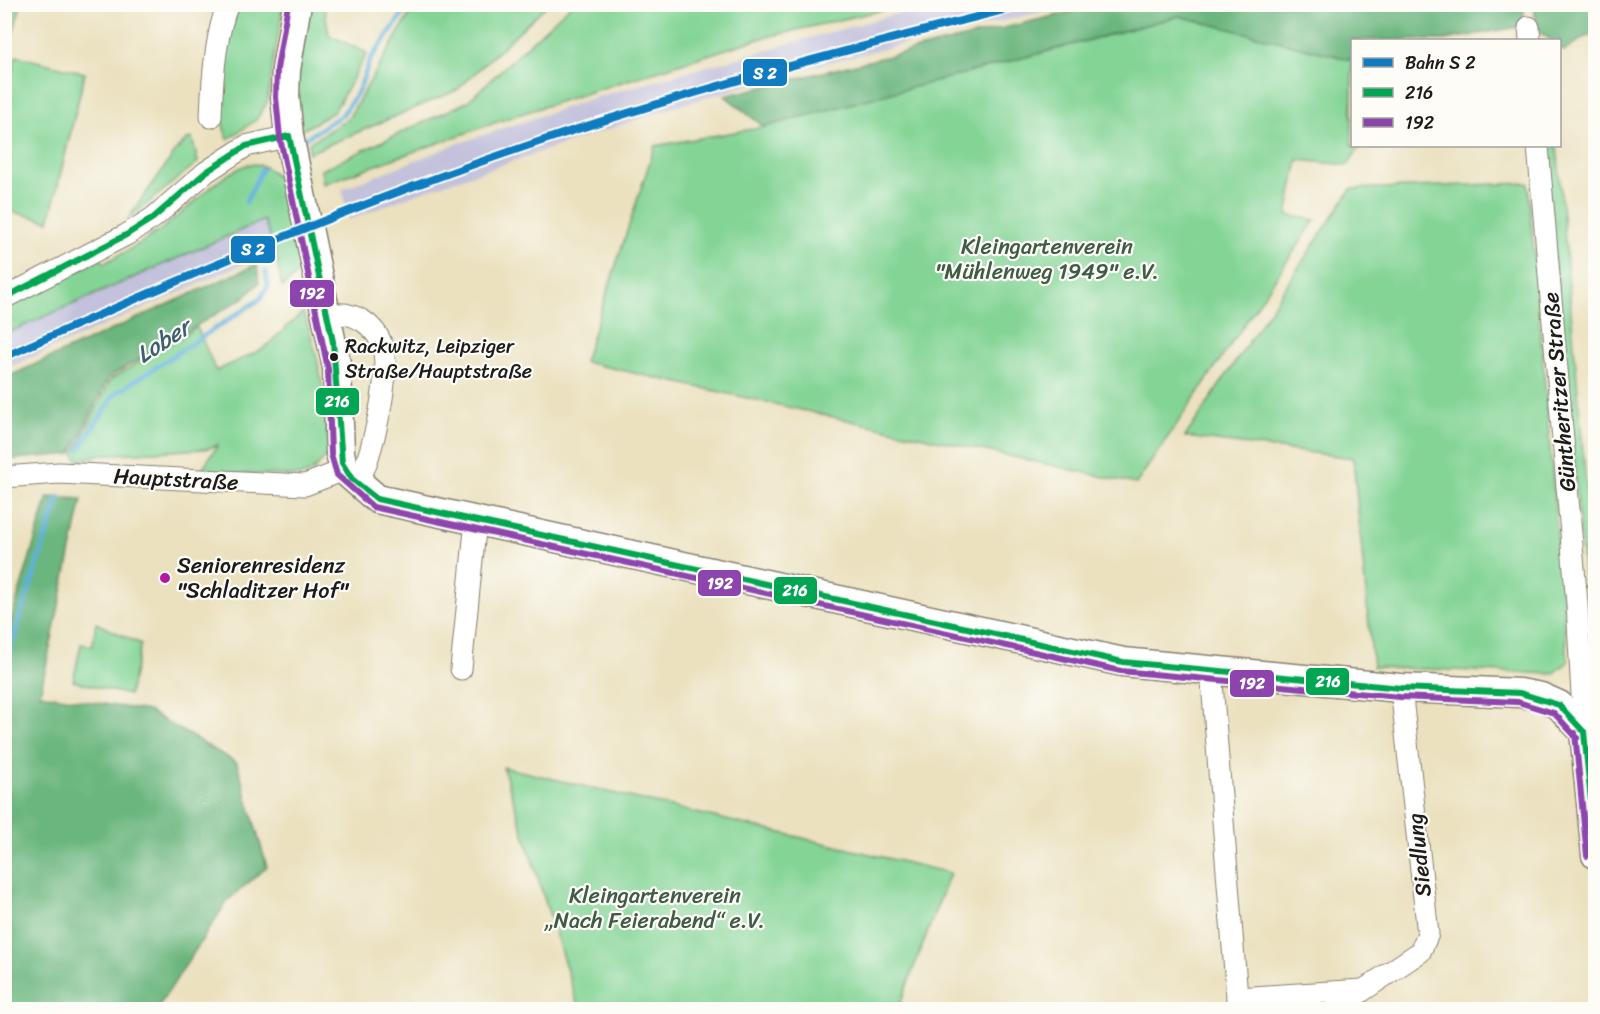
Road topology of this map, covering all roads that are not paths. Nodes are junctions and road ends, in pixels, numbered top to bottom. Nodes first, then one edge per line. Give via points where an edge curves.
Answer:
1 (228, 4) edge
2 (297, 4) edge
3 (211, 117) dead end
4 (289, 136) junction
5 (1538, 147) edge
6 (4, 298) edge
7 (328, 315) junction
8 (4, 477) edge
9 (351, 477) junction
10 (476, 520) junction
11 (461, 669) dead end
12 (1211, 670) junction
13 (1401, 688) junction
14 (1584, 732) junction
15 (1596, 855) edge
16 (1363, 990) junction
17 (1238, 1004) edge
18 (1334, 1010) edge

1 - 3 street
2 - 4 street via 286,70
4 - 6 street via 246,146 126,235
4 - 7 street
5 - 14 street, Güntheritzer Straße via 1577,604
7 - 9 street via 338,368 340,453
7 - 9 street via 351,314 367,323 380,339 384,352 375,438 368,465
8 - 9 street, Hauptstraße via 59,473 305,485
9 - 10 street via 377,499 388,503
10 - 11 street
10 - 12 street via 1101,658
12 - 13 street
12 - 17 street
13 - 14 street via 1541,697 1559,705
13 - 16 street, Siedlung via 1428,934 1420,952
14 - 15 street, Güntheritzer Straße
16 - 17 street
16 - 18 street, Siedlung

